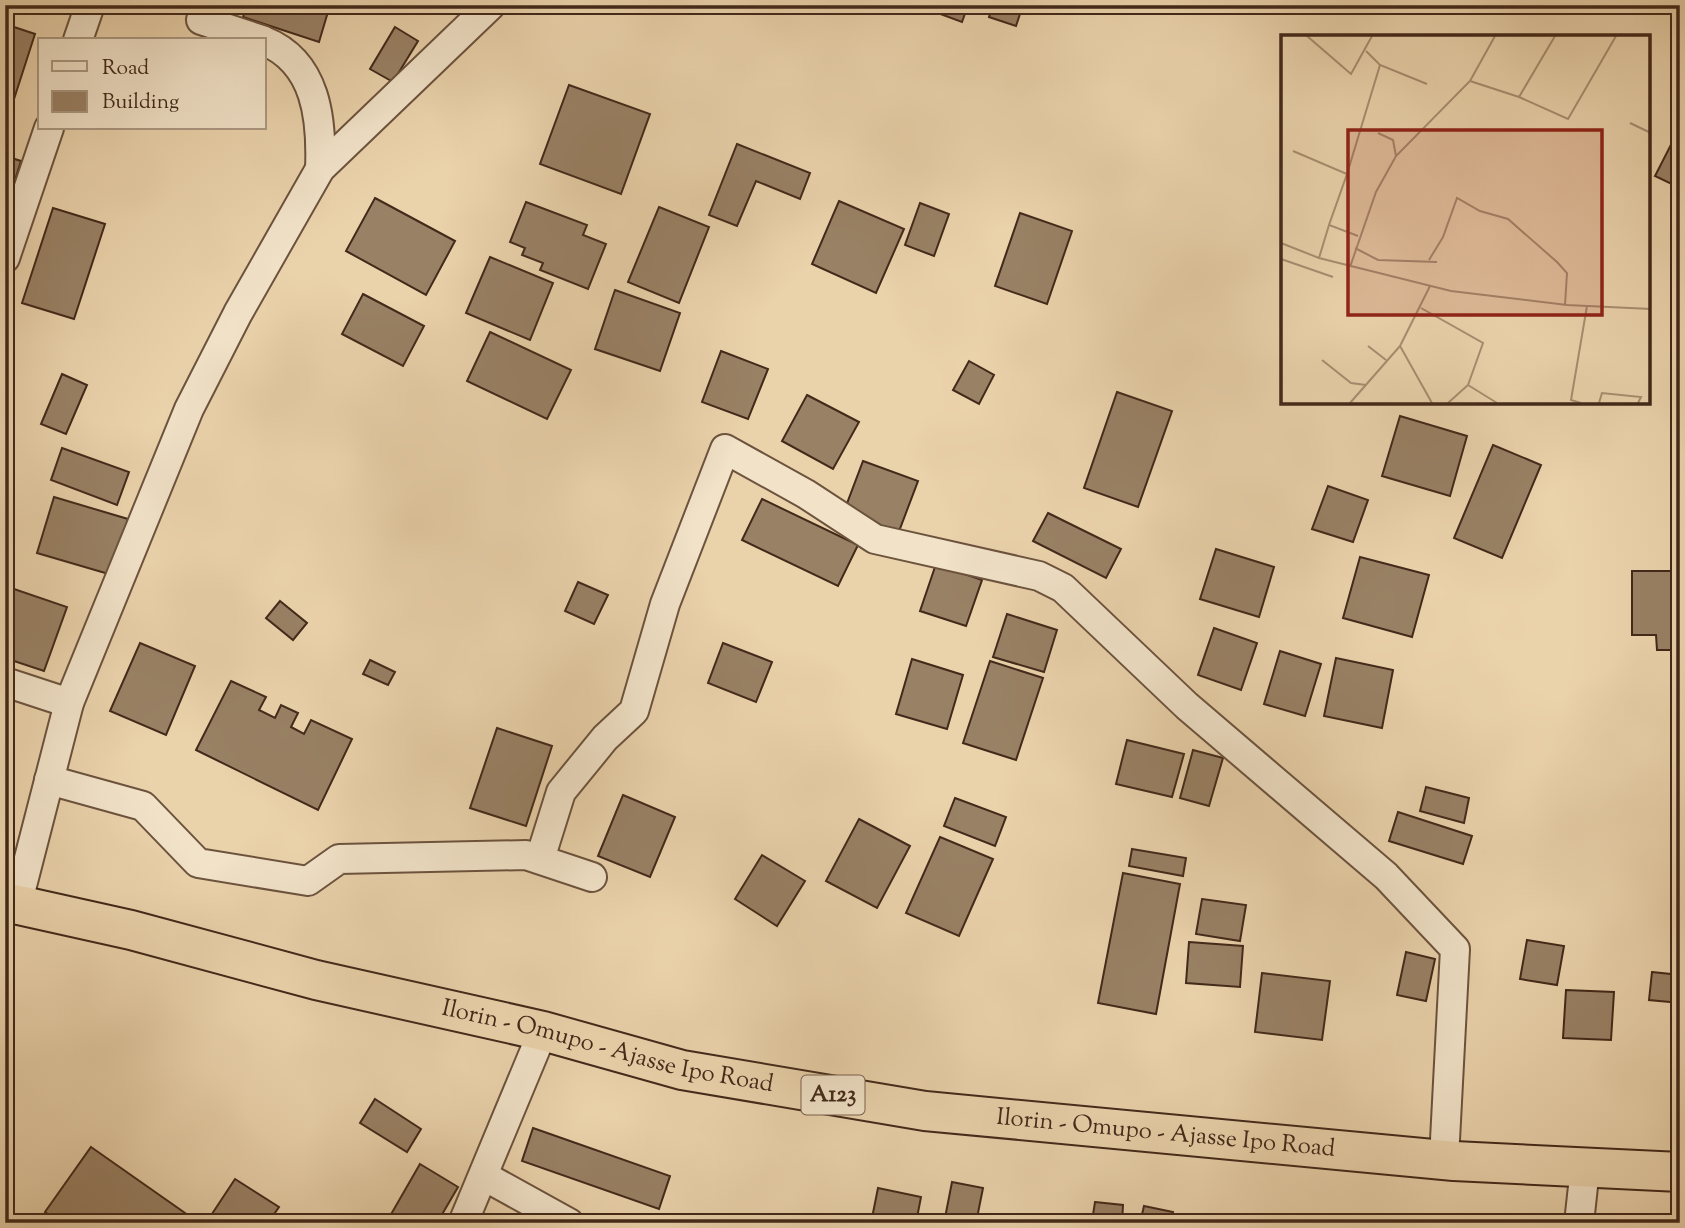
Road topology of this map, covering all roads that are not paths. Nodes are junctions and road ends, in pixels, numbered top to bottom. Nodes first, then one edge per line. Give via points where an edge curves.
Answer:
1 (90, 5) edge
2 (491, 5) edge
3 (201, 20) dead end
4 (79, 38) edge
5 (254, 38) edge
6 (266, 43) edge
7 (48, 130) edge
8 (320, 169) junction
9 (5, 258) edge
10 (5, 682) edge
11 (69, 703) junction
12 (50, 780) junction
13 (540, 859) junction
14 (592, 877) dead end
15 (11, 903) edge
16 (543, 1031) junction
17 (1444, 1159) junction
18 (1586, 1168) junction
19 (1680, 1172) edge
20 (484, 1176) junction
21 (463, 1223) edge
22 (569, 1223) edge
23 (1579, 1223) edge

1 - 4 street
2 - 8 street
3 - 5 street
6 - 8 street via 298,65 317,100
7 - 9 street
8 - 11 street via 189,409
10 - 11 street
11 - 12 street
12 - 13 street via 143,806 198,863 308,881 339,859 526,855
12 - 15 street
13 - 14 street
13 - 17 street via 561,792 605,738 634,712 664,604 725,449 876,539 1040,576 1063,589 1187,706 1386,876 1455,949
15 - 16 highway, Ilorin - Omupo - Ajasse Ipo Road / A123 via 316,980
16 - 17 highway, Ilorin - Omupo - Ajasse Ipo Road / A123 via 682,1070 925,1111
16 - 20 street
17 - 18 highway, Ilorin - Omupo - Ajasse Ipo Road / A123
18 - 19 highway, Ilorin - Omupo - Ajasse Ipo Road / A123
18 - 23 street
20 - 21 street
20 - 22 street

